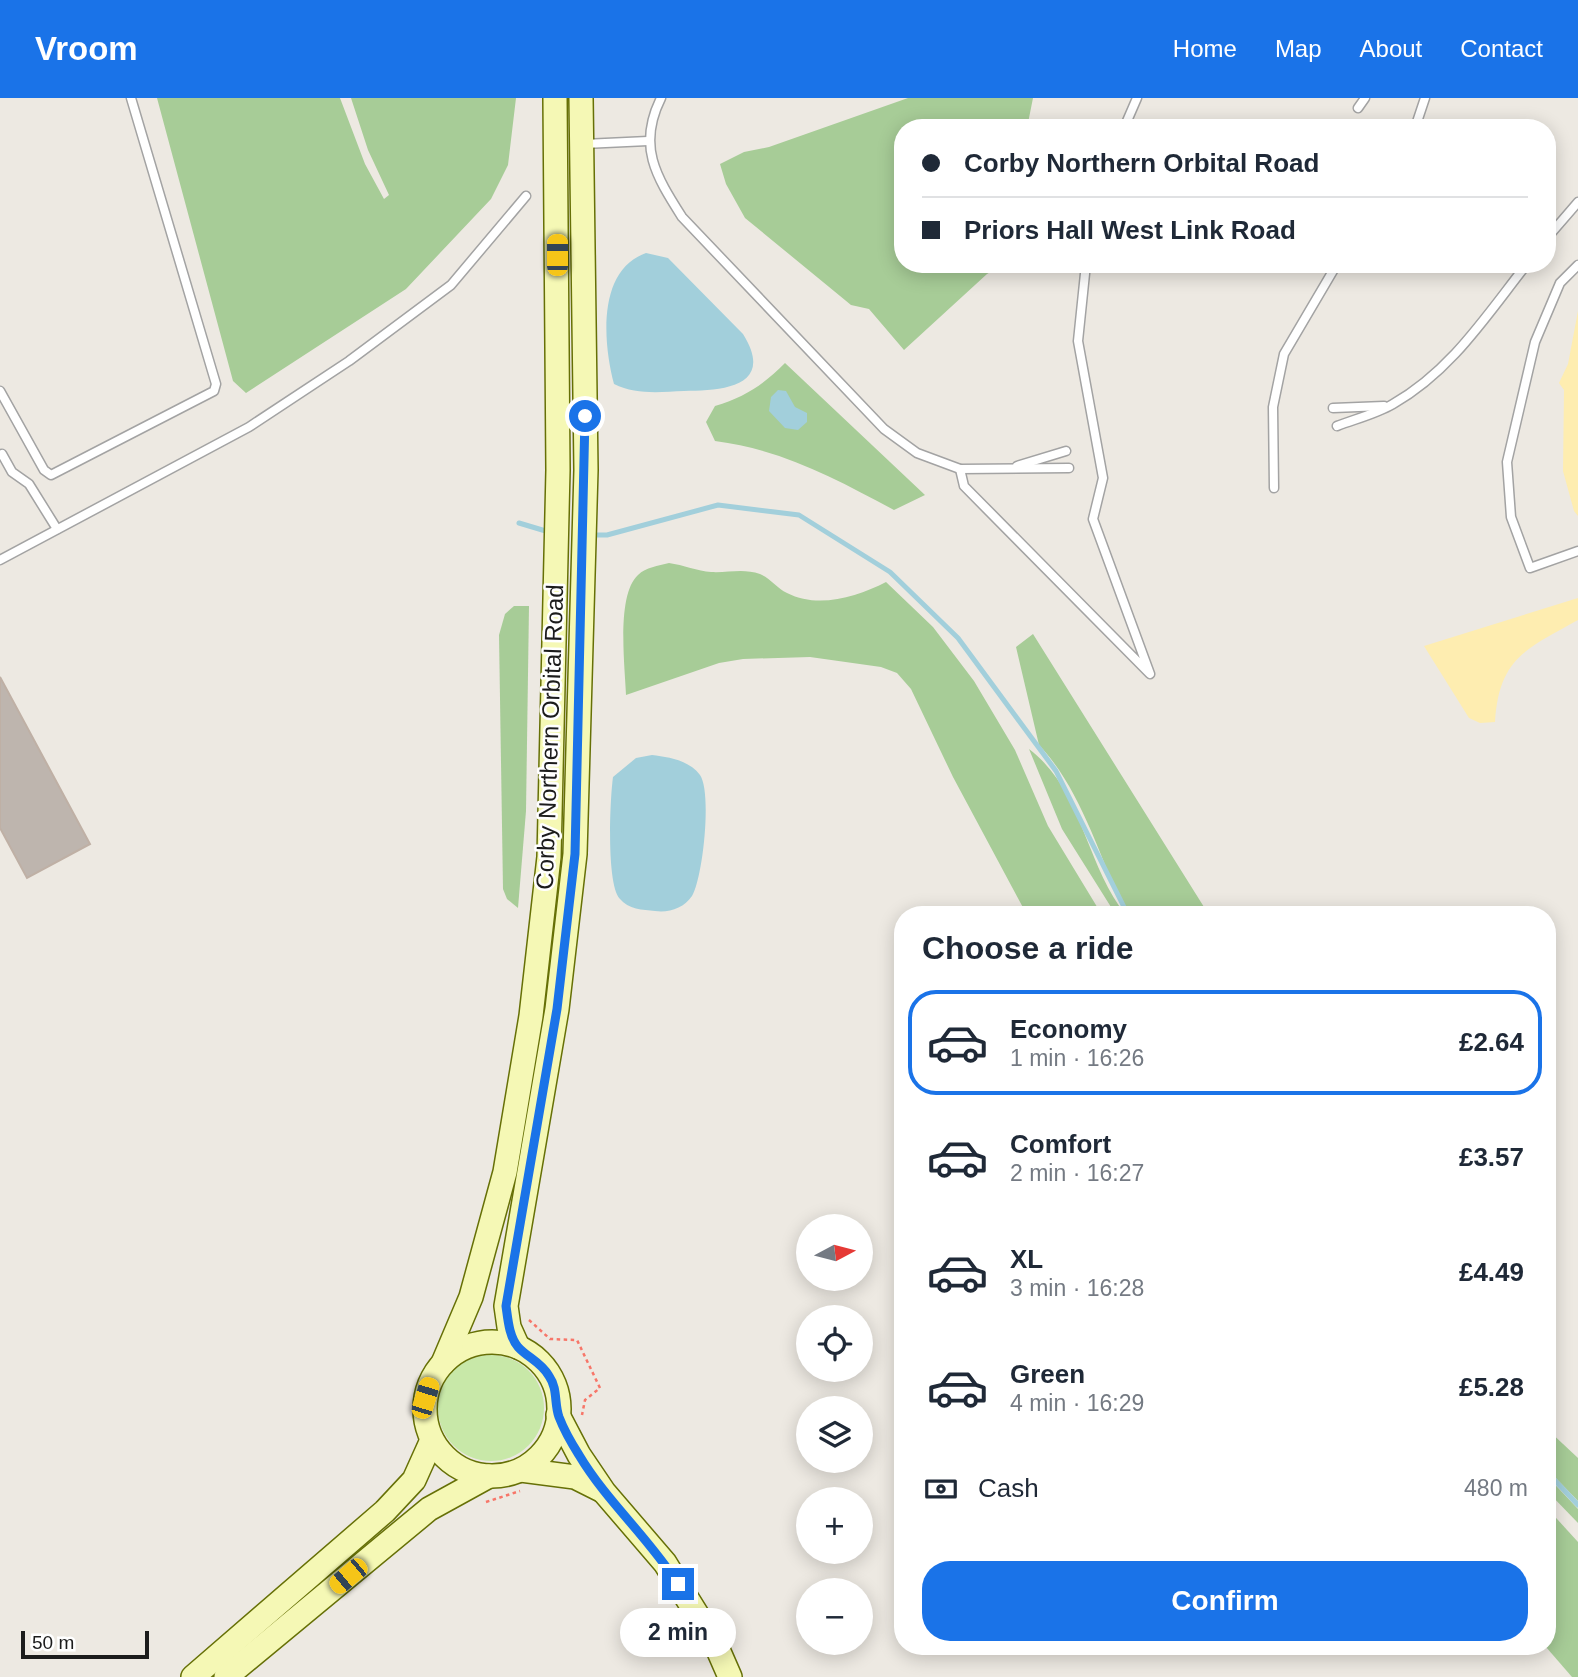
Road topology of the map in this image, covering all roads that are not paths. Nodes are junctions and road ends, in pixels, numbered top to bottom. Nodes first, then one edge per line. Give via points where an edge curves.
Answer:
1 (131, 98) edge
2 (555, 98) edge
3 (581, 98) edge
4 (661, 98) edge
5 (1137, 98) edge
6 (1364, 98) edge
7 (1425, 98) edge
8 (1358, 108) dead end
9 (1128, 119) edge
10 (1418, 119) edge
11 (648, 141) junction
12 (582, 144) junction
13 (526, 196) dead end
14 (1578, 202) edge
15 (1556, 228) edge
16 (1578, 265) edge
17 (1085, 273) edge
18 (1333, 273) edge
19 (1520, 273) edge
20 (0, 391) edge
21 (1390, 406) junction
22 (1333, 408) dead end
23 (1337, 426) dead end
24 (1066, 452) dead end
25 (2, 454) dead end
26 (1008, 468) junction
27 (1069, 468) dead end
28 (960, 469) junction
29 (1274, 488) dead end
30 (57, 529) junction
31 (1578, 551) edge
32 (0, 560) edge
33 (518, 1347) junction
34 (443, 1363) junction
35 (558, 1415) junction
36 (432, 1440) junction
37 (489, 1476) junction
38 (526, 1478) junction
39 (604, 1492) junction
40 (193, 1677) edge
41 (226, 1677) edge
42 (730, 1677) edge

1 - 20 lane via 216,384 214,391 51,475
2 - 34 street, Corby Northern Orbital Road via 558,470 549,857 505,1172 471,1297
3 - 12 street, Corby Northern Orbital Road
4 - 11 lane
5 - 9 lane
6 - 8 lane
7 - 10 lane
11 - 12 lane
11 - 28 lane via 659,180 682,217 884,429 917,453
12 - 33 street, Corby Northern Orbital Road via 586,470 575,854 557,1009 506,1306
13 - 30 lane via 451,285 393,330 249,427
14 - 15 lane
16 - 31 lane via 1560,283 1535,342 1507,462 1511,517 1530,568
17 - 28 lane via 1078,341 1103,478 1093,519 1150,674 964,486
18 - 29 lane via 1284,354 1273,407
19 - 21 lane via 1450,362
21 - 22 lane
21 - 23 lane
24 - 26 lane
25 - 30 lane via 12,472 29,484
26 - 27 lane
26 - 28 lane
30 - 32 lane
33 - 34 street via 478,1343
33 - 35 street via 541,1363 551,1379
34 - 36 street via 425,1398 425,1420
35 - 38 street via 554,1433
35 - 39 street
36 - 37 street via 446,1458 466,1471
36 - 40 street via 414,1480 386,1511
37 - 38 street
37 - 41 street via 429,1508
38 - 39 street via 575,1477
39 - 42 street via 665,1563 716,1645

